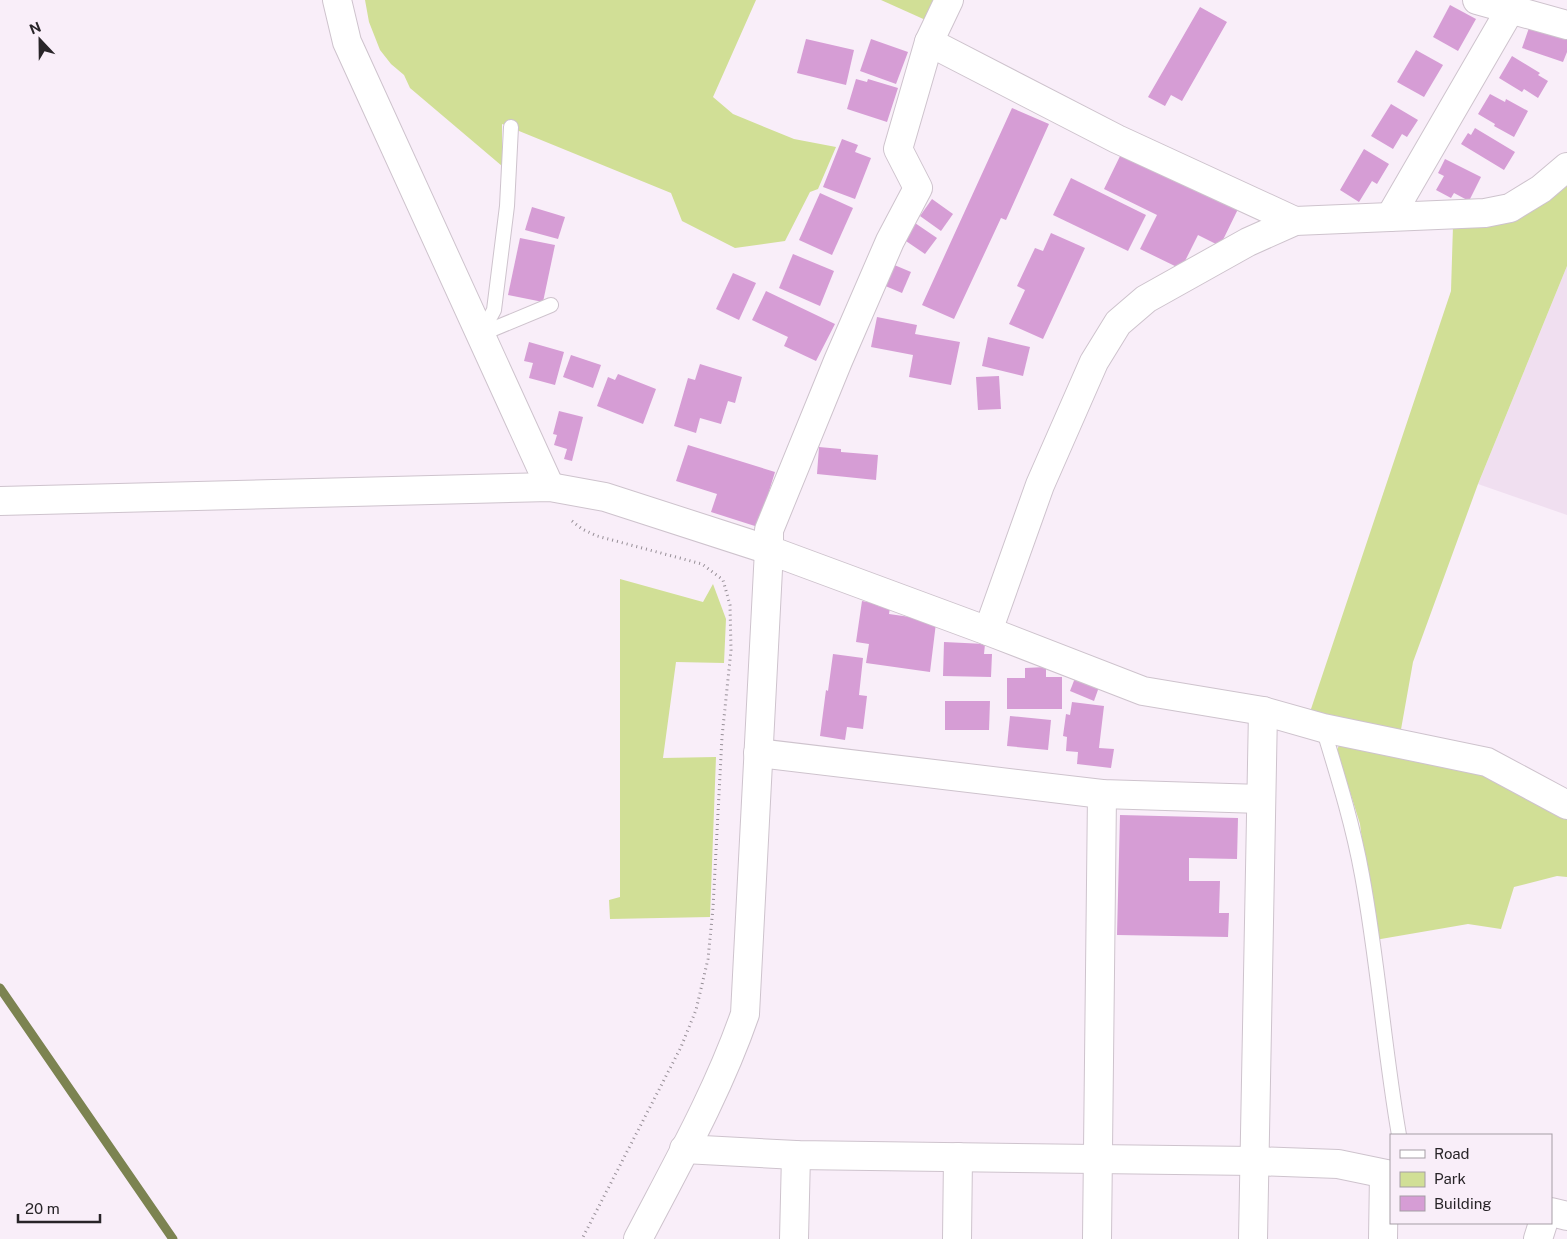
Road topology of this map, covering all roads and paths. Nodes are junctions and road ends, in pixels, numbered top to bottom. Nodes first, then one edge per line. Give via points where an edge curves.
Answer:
1 (338, 0) edge
2 (949, 0) edge
3 (1477, 0) edge
4 (1510, 10) junction
5 (1567, 25) edge
6 (929, 42) junction
7 (511, 127) dead end
8 (1567, 167) edge
9 (1390, 217) junction
10 (1295, 221) junction
11 (551, 306) dead end
12 (481, 334) junction
13 (550, 487) junction
14 (0, 501) edge
15 (769, 550) junction
16 (988, 631) junction
17 (1263, 712) junction
18 (1323, 728) junction
19 (758, 753) junction
20 (1102, 794) junction
21 (1261, 799) junction
22 (1567, 805) edge
23 (1399, 1134) edge
24 (684, 1149) junction
25 (796, 1155) junction
26 (958, 1157) junction
27 (1099, 1160) junction
28 (1254, 1161) junction
29 (1387, 1174) edge
30 (1552, 1212) edge
31 (1567, 1216) edge
32 (1543, 1224) edge
33 (582, 1239) edge
34 (638, 1239) edge
35 (794, 1239) edge
36 (957, 1239) edge
37 (1097, 1239) edge
38 (1253, 1239) edge
39 (1383, 1239) edge
40 (1538, 1239) edge

1 - 12 street via 347,42
2 - 6 street
3 - 4 street
4 - 5 street
4 - 9 street
6 - 10 street via 1117,139
6 - 15 street via 898,149 918,188 890,241 838,361 769,530
7 - 12 lane via 507,206 494,310
8 - 9 street via 1541,189 1510,208 1485,213
9 - 10 street
10 - 16 street via 1248,242 1146,299 1118,323 1094,362 1040,485
11 - 12 lane
12 - 13 street
13 - 14 street
13 - 15 street via 605,498
13 - 33 path via 566,516 582,529 597,536 702,564 723,580 730,605 731,650 722,737 708,959 696,1010 681,1047
15 - 16 street
15 - 19 street
16 - 17 street via 1143,691
17 - 18 street
17 - 21 street
18 - 22 street via 1487,762
18 - 23 lane via 1344,795 1362,875
19 - 20 street
19 - 24 street via 745,1014 737,1038
20 - 21 street
20 - 27 street
21 - 28 street
24 - 25 street
24 - 34 street
25 - 26 street
25 - 35 street
26 - 27 street
26 - 36 street
27 - 28 street
27 - 37 street
28 - 29 street via 1338,1164
28 - 38 street
29 - 39 street
30 - 31 street
32 - 40 street

